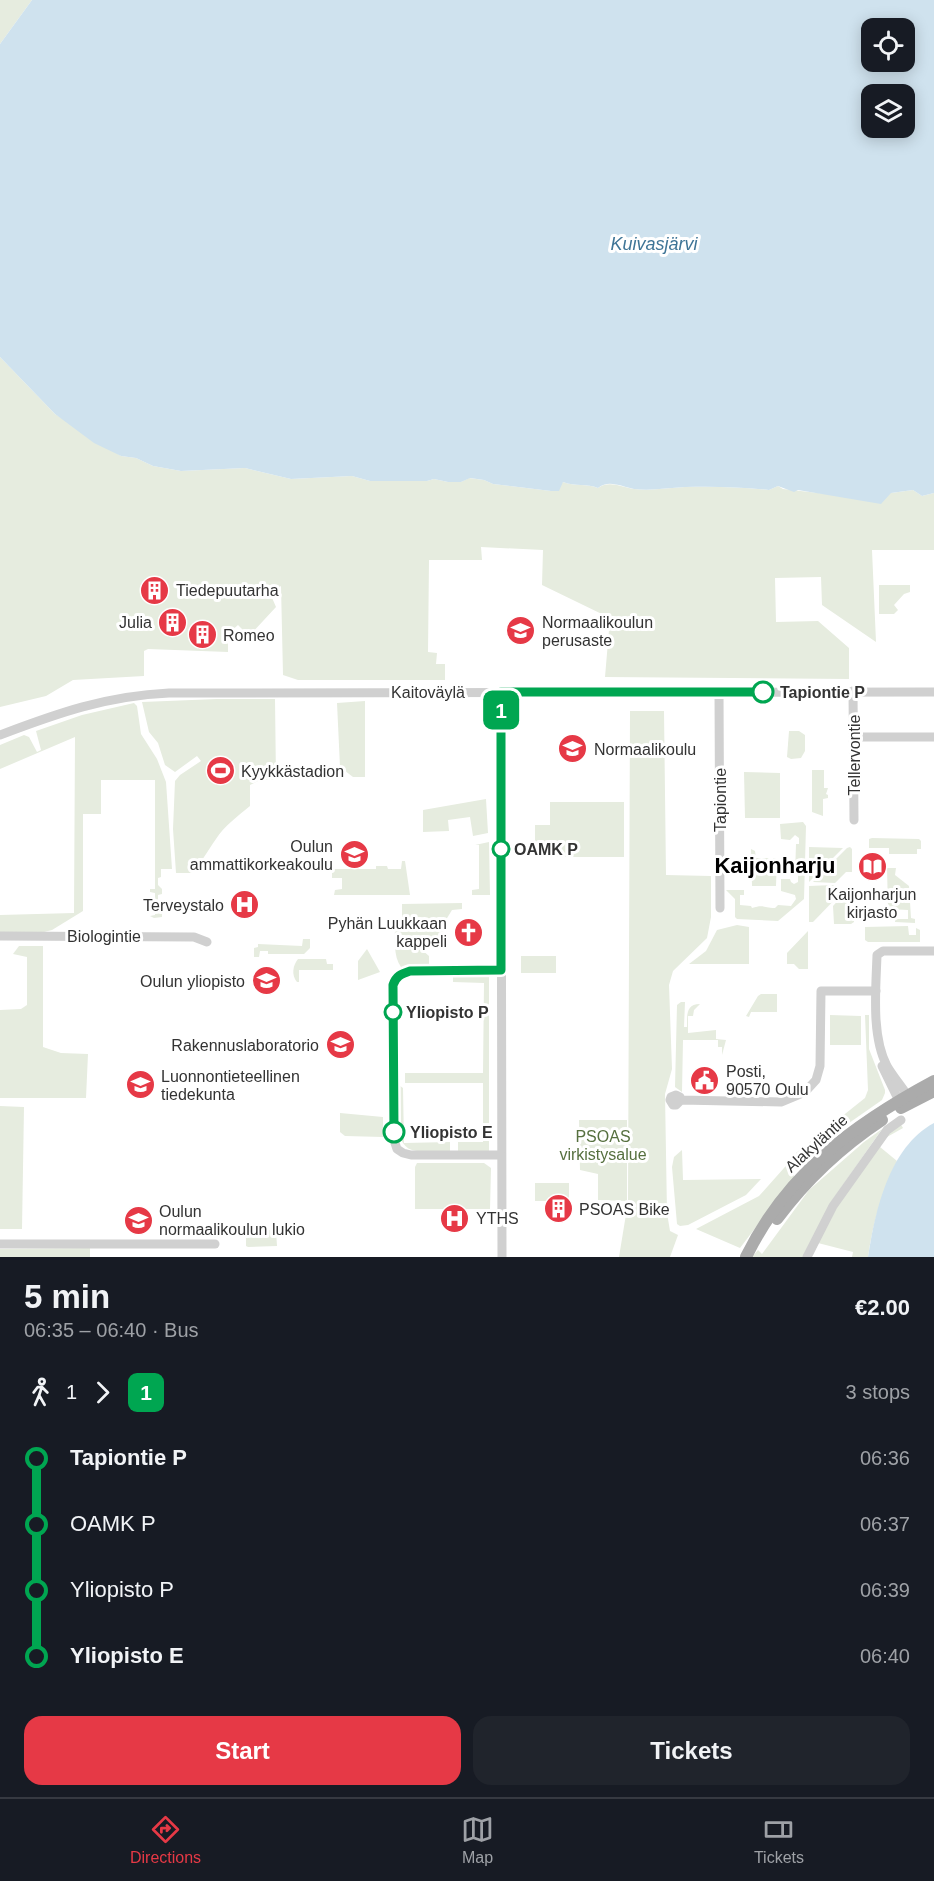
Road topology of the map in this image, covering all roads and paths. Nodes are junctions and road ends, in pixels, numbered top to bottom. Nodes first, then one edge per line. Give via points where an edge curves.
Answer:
1 (501, 692) junction
2 (719, 692) junction
3 (853, 692) junction
4 (934, 692) edge
5 (0, 735) edge
6 (854, 737) junction
7 (934, 737) edge
8 (854, 819) dead end
9 (720, 908) dead end
10 (0, 936) edge
11 (207, 942) dead end
12 (934, 951) edge
13 (501, 970) junction
14 (876, 991) junction
15 (934, 1081) edge
16 (934, 1091) edge
17 (681, 1100) dead end
18 (904, 1105) junction
19 (501, 1155) junction
20 (0, 1244) edge
21 (214, 1244) dead end
22 (502, 1257) edge
23 (807, 1257) edge

1 - 2 street, Kaitoväylä
1 - 5 street, Kaitoväylä via 151,694 74,708
1 - 13 street
2 - 3 street, Kaitoväylä
2 - 9 street, Tapiontie
3 - 4 street, Kaitoväylä
3 - 6 street, Tellervontie
6 - 7 street
6 - 8 street, Tellervontie
10 - 11 street, Biologintie via 194,937
12 - 14 street via 878,952
13 - 19 street
13 - 19 street via 410,971 402,973 393,985 397,1149 425,1155
14 - 17 street via 821,991 820,1066 816,1080 799,1096 781,1102
14 - 18 street via 881,1051
15 - 18 main road, Alakyläntie
16 - 18 main road, Alakyläntie
18 - 18 main road, Alakyläntie via 861,1124 812,1164 782,1197 746,1257 799,1191 836,1154
18 - 23 street via 833,1206
19 - 22 street
20 - 21 street

